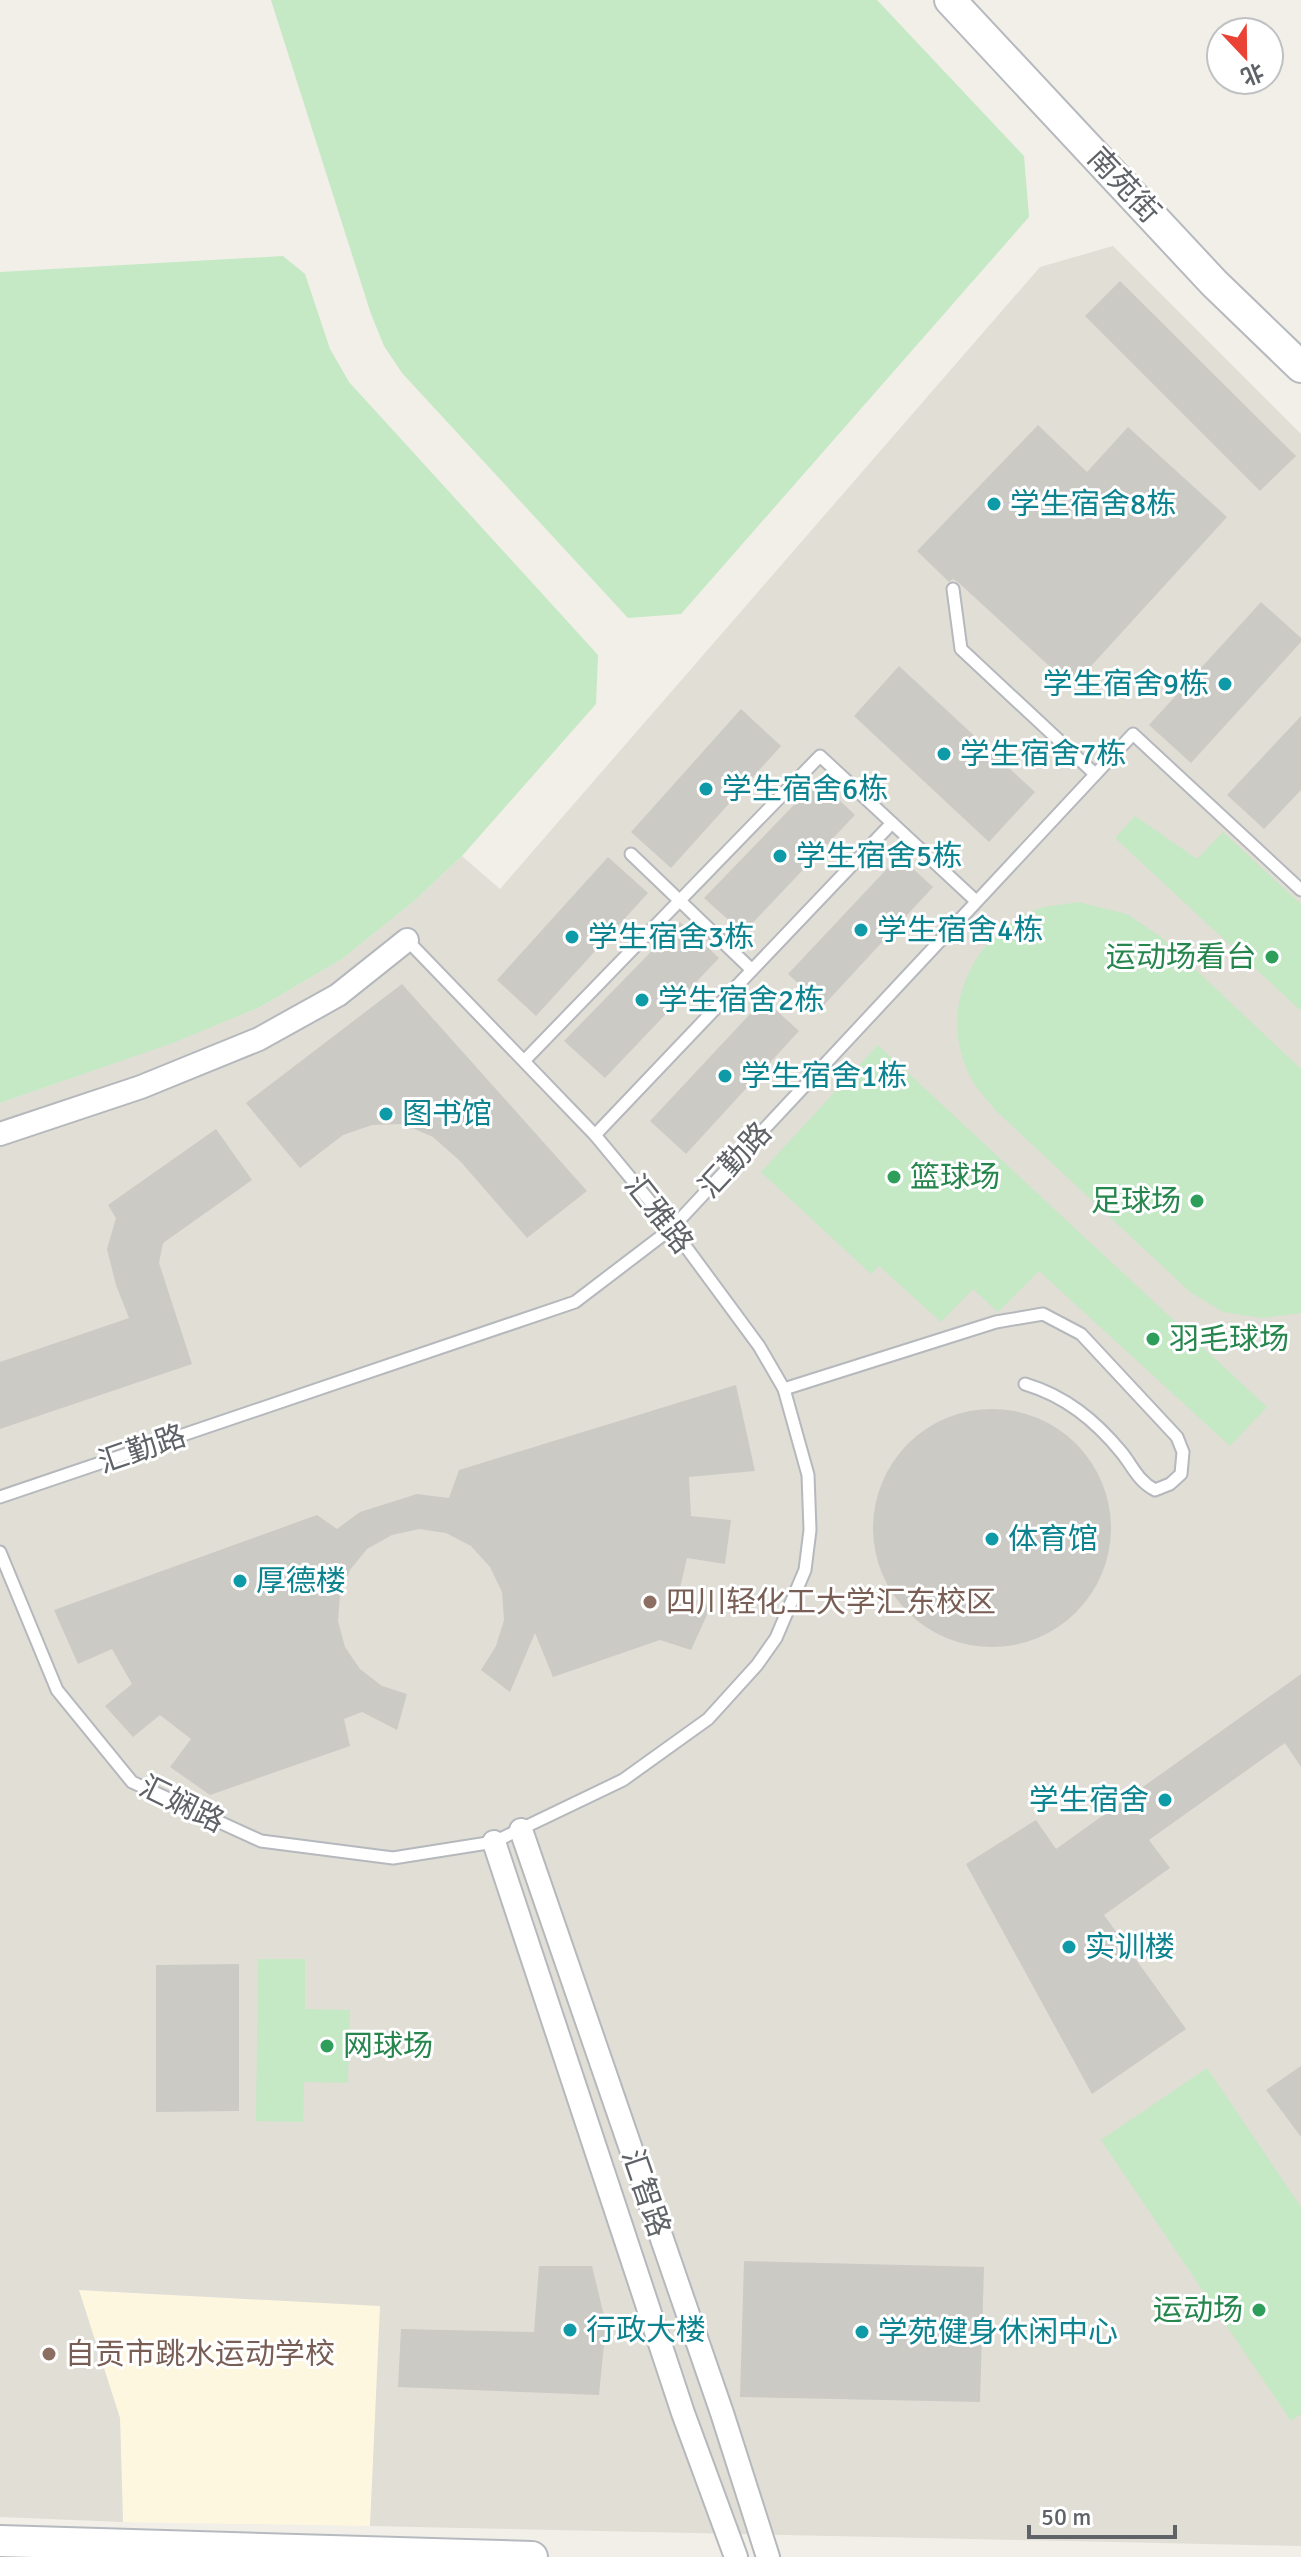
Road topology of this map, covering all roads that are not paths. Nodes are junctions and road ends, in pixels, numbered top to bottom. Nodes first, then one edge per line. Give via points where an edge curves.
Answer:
1 (950, 0) edge
2 (1301, 367) edge
3 (953, 589) dead end
4 (1095, 774) junction
5 (892, 823) junction
6 (631, 854) dead end
7 (1301, 890) edge
8 (681, 901) junction
9 (976, 901) junction
10 (407, 940) joint
11 (752, 970) junction
12 (525, 1060) junction
13 (0, 1134) edge
14 (595, 1135) junction
15 (672, 1228) junction
16 (1025, 1384) dead end
17 (784, 1389) junction
18 (0, 1497) edge
19 (0, 1552) edge
20 (521, 1830) junction
21 (494, 1842) junction
22 (0, 2541) edge
23 (532, 2557) edge
24 (736, 2557) edge
25 (768, 2557) edge

1 - 2 main road, 南苑街 via 1214,283
3 - 4 lane via 961,649
4 - 7 lane, 汇勤路 via 1133,734
4 - 9 lane, 汇勤路
5 - 8 lane via 820,756
5 - 9 lane
5 - 11 lane
6 - 8 lane
8 - 11 lane
8 - 12 lane
9 - 15 lane, 汇勤路
10 - 12 lane, 汇雅路
10 - 13 street, 汇雅路 via 338,995 259,1039 141,1087
11 - 14 lane
12 - 14 lane, 汇雅路
14 - 15 lane, 汇雅路
15 - 17 lane, 汇雅路 via 759,1346
15 - 18 lane, 汇勤路 via 575,1302
16 - 17 lane via 1050,1391 1103,1430 1142,1484 1155,1490 1181,1474 1183,1452 1177,1437 1081,1334 1043,1314 996,1322
17 - 20 lane, 汇雅路 via 808,1475 810,1530 805,1570 776,1638 708,1719 623,1780
19 - 21 lane, 汇娴路 via 57,1690 132,1782 261,1841 393,1858
20 - 21 lane, 汇雅路
20 - 25 street, 汇智路
21 - 24 street, 汇智路 via 683,2413
22 - 23 main road

